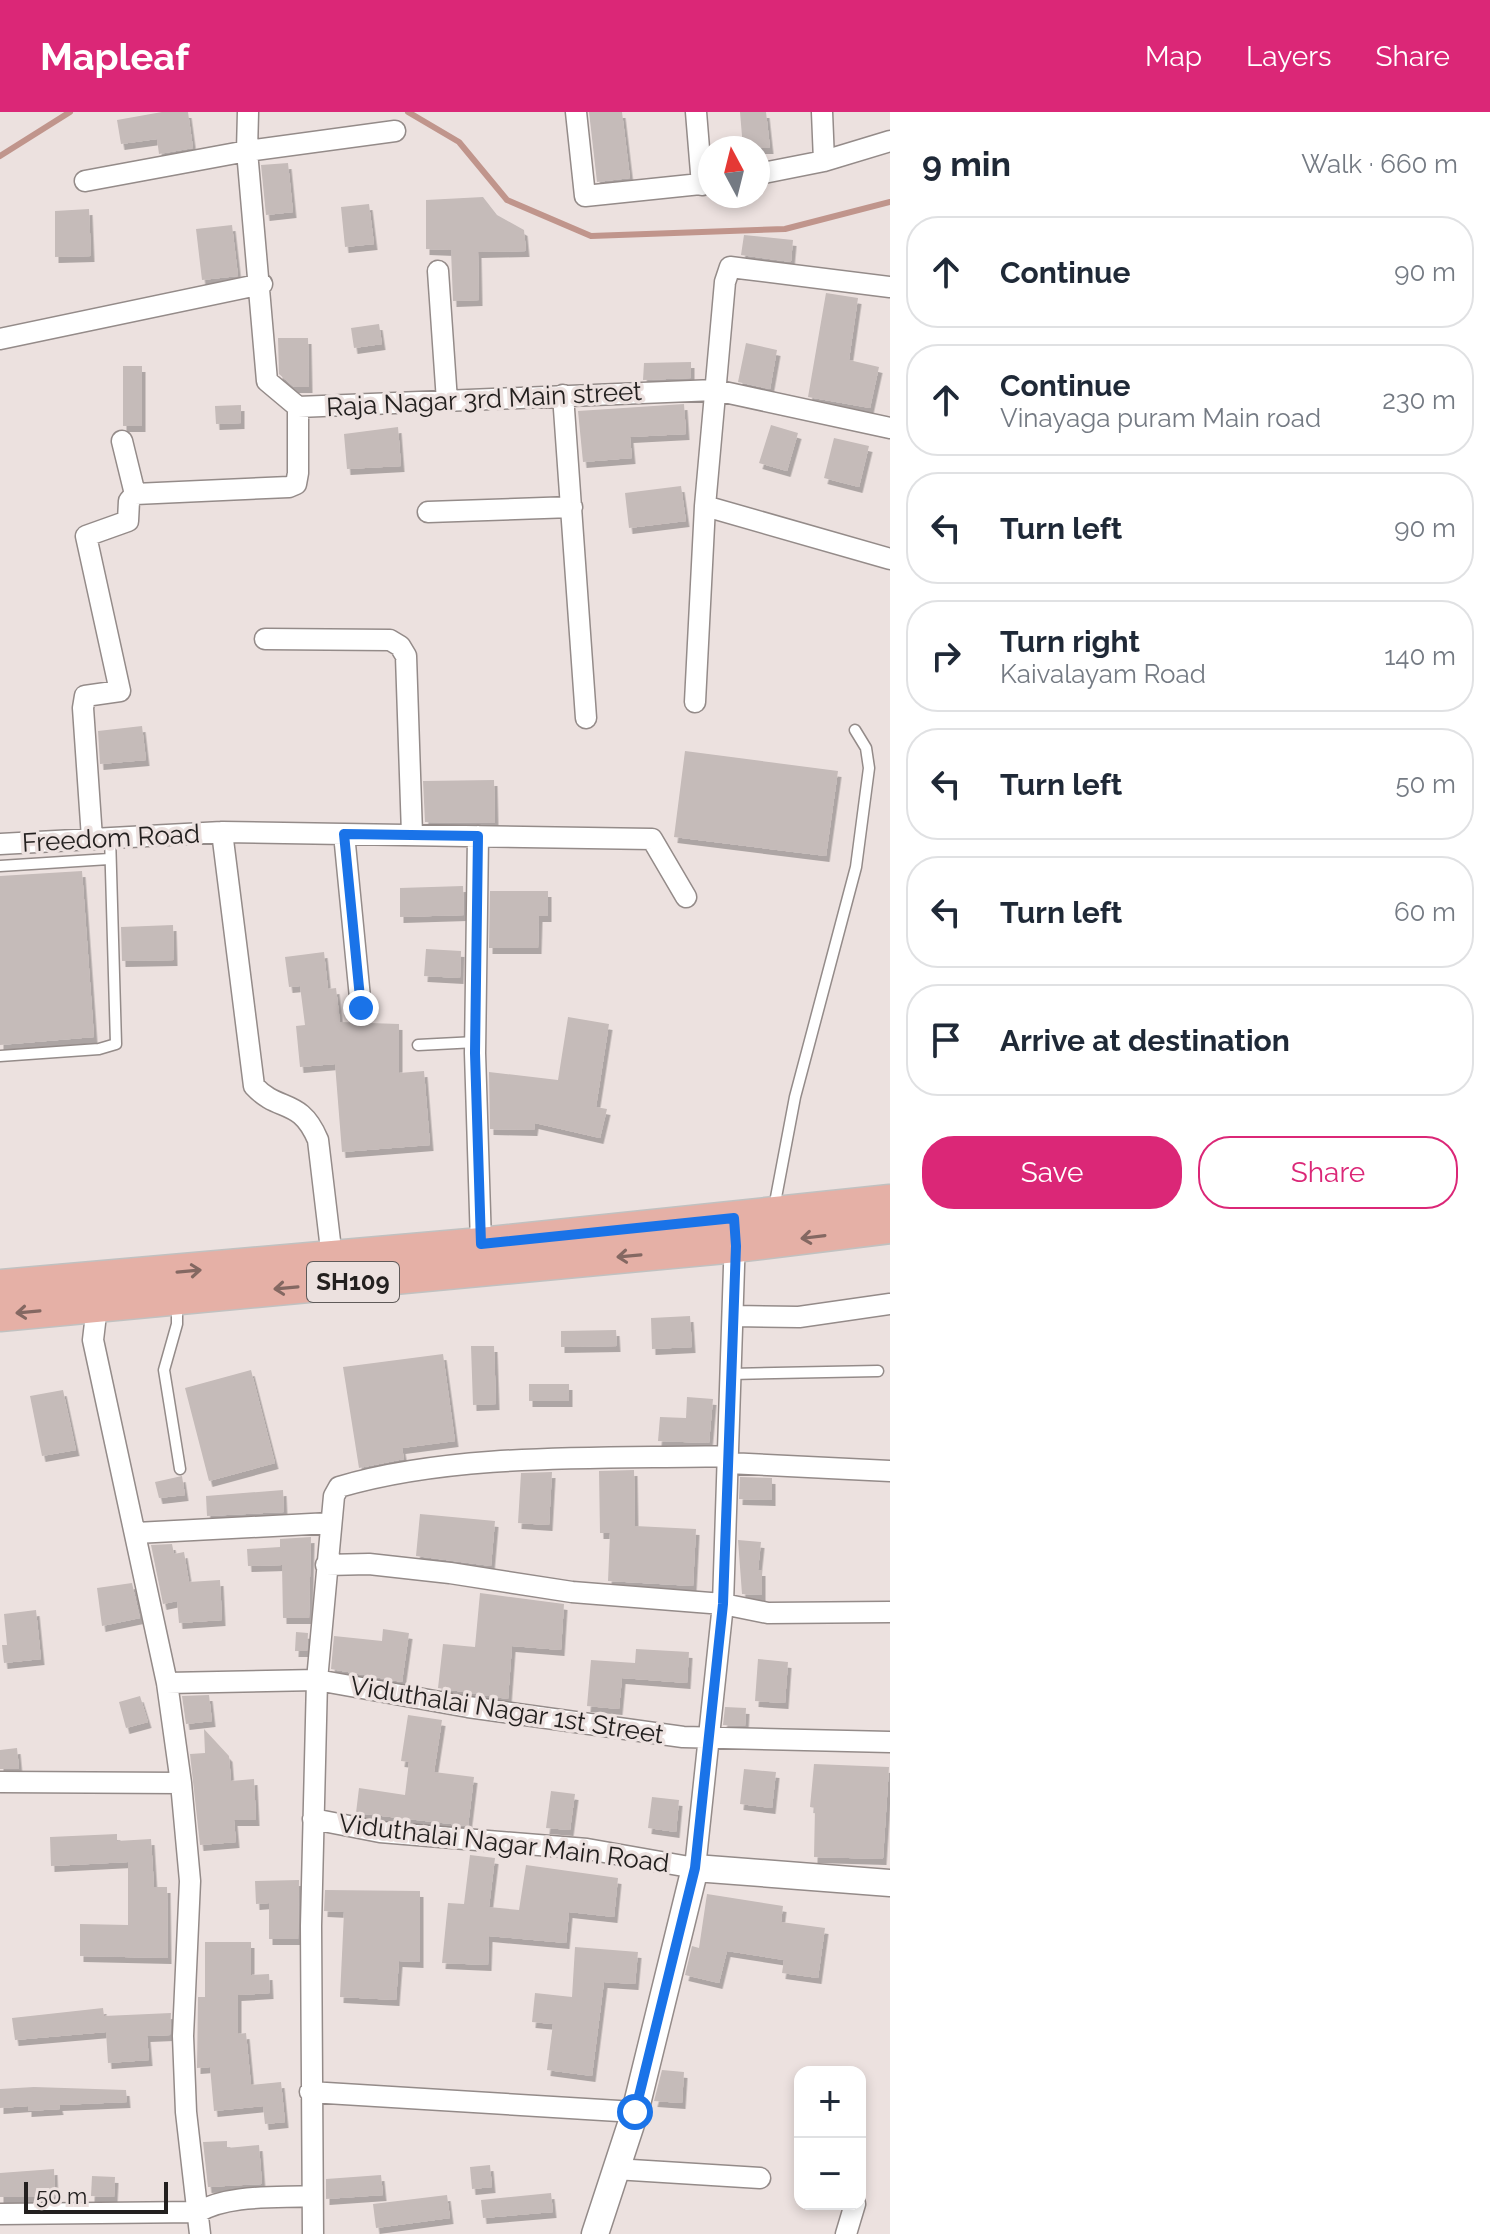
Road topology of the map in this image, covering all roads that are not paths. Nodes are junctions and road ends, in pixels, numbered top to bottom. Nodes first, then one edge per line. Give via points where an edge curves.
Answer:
1 (248, 112) edge
2 (576, 112) edge
3 (696, 112) edge
4 (822, 112) edge
5 (395, 131) dead end
6 (699, 136) edge
7 (890, 141) edge
8 (247, 151) junction
9 (824, 161) junction
10 (770, 172) edge
11 (85, 181) dead end
12 (698, 185) edge
13 (438, 271) dead end
14 (262, 284) junction
15 (890, 287) edge
16 (0, 339) edge
17 (715, 390) junction
18 (563, 395) junction
19 (447, 401) junction
20 (298, 407) junction
21 (890, 428) edge
22 (122, 441) dead end
23 (135, 494) junction
24 (705, 506) junction
25 (572, 507) junction
26 (428, 512) dead end
27 (890, 559) edge
28 (265, 639) dead end
29 (695, 702) dead end
30 (586, 718) dead end
31 (855, 730) dead end
32 (222, 832) junction
33 (344, 834) junction
34 (412, 834) junction
35 (478, 836) junction
36 (101, 837) junction
37 (0, 844) edge
38 (109, 859) junction
39 (0, 866) edge
40 (686, 897) dead end
41 (361, 1008) dead end
42 (476, 1042) junction
43 (418, 1045) dead end
44 (0, 1056) edge
45 (890, 1201) edge
46 (773, 1214) junction
47 (890, 1227) edge
48 (735, 1232) junction
49 (481, 1244) junction
50 (332, 1258) junction
51 (0, 1286) edge
52 (132, 1289) junction
53 (177, 1298) junction
54 (890, 1304) edge
55 (97, 1306) junction
56 (0, 1315) edge
57 (734, 1316) junction
58 (878, 1371) dead end
59 (731, 1374) junction
60 (727, 1460) junction
61 (180, 1469) dead end
62 (890, 1471) edge
63 (330, 1523) junction
64 (136, 1533) junction
65 (326, 1565) junction
66 (723, 1604) junction
67 (890, 1612) edge
68 (317, 1680) junction
69 (167, 1683) junction
70 (706, 1738) junction
71 (890, 1742) edge
72 (0, 1782) edge
73 (181, 1783) junction
74 (313, 1819) junction
75 (695, 1868) junction
76 (890, 1883) edge
77 (310, 2092) junction
78 (635, 2112) junction
79 (615, 2169) junction
80 (760, 2178) dead end
81 (311, 2196) junction
82 (853, 2210) edge
83 (198, 2212) junction
84 (0, 2214) edge
85 (200, 2234) edge
86 (313, 2234) edge
87 (595, 2234) edge
88 (846, 2234) edge

1 - 8 street, Raja Nagar 3rd Main street
2 - 12 street via 585,196
3 - 6 street
4 - 9 street
5 - 8 street
7 - 9 street
8 - 11 street
8 - 14 street, Raja Nagar 3rd Main street
9 - 10 street
13 - 19 street
14 - 16 street
14 - 20 street, Raja Nagar 3rd Main street via 267,381
15 - 17 street via 730,267
17 - 18 street, Raja Nagar 3rd Main street
17 - 21 street, Raja Nagar 3rd Main street
17 - 24 street
18 - 19 street, Raja Nagar 3rd Main street
18 - 25 street
19 - 20 street, Raja Nagar 3rd Main street
20 - 23 street via 296,484
22 - 23 street
23 - 36 street via 129,501 128,521 86,536 120,691 85,696 83,708
24 - 27 street
24 - 29 street
25 - 26 street
25 - 30 street
28 - 34 street via 390,640 400,646 406,656
31 - 46 lane via 866,748 869,768 856,867 795,1097
32 - 33 street, Freedom Road
32 - 36 street, Freedom Road
32 - 50 street via 254,1086 300,1111 311,1124 318,1140
33 - 34 street, Freedom Road
33 - 41 street
34 - 35 street, Freedom Road
35 - 40 street, Freedom Road via 652,839
35 - 42 street
36 - 37 street, Freedom Road
36 - 38 lane
38 - 39 lane
38 - 44 lane via 116,1044
42 - 43 lane
42 - 49 street
45 - 46 main road, SH109
46 - 48 main road, SH109
47 -> 48 main road, SH109
48 - 49 main road, SH109
48 -> 53 main road, SH109
48 - 57 street
49 - 50 main road, SH109
52 -> 50 main road, SH109
51 - 52 main road, SH109
52 - 53 main road, SH109
52 - 55 main road, SH109
53 - 61 lane via 177,1324 164,1370
54 - 57 street via 799,1317
55 -> 56 main road, SH109
55 - 64 street via 93,1340
57 - 59 street
58 - 59 lane
59 - 60 street
60 - 62 street
60 - 63 street via 568,1459 387,1473 339,1487
60 - 66 street
63 - 64 street
63 - 65 street
64 - 69 street
65 - 66 street via 369,1564 572,1592
65 - 68 street
66 - 67 street via 768,1613
66 - 70 street
68 - 69 street, Viduthalai Nagar 1st Street
68 - 70 street, Viduthalai Nagar 1st Street via 468,1707
68 - 74 street
69 - 73 street
70 - 71 street, Viduthalai Nagar 1st Street
70 - 75 street
72 - 73 street
73 - 83 street via 190,1881 183,2036 186,2112
74 - 75 street, Viduthalai Nagar Main Road via 380,1832 587,1849
74 - 77 street
75 - 76 street
75 - 78 street
77 - 78 street
77 - 81 street
78 - 79 street
79 - 80 street
79 - 87 street
81 - 83 street via 236,2201
81 - 86 street
82 - 88 street
83 - 84 street
83 - 85 street

